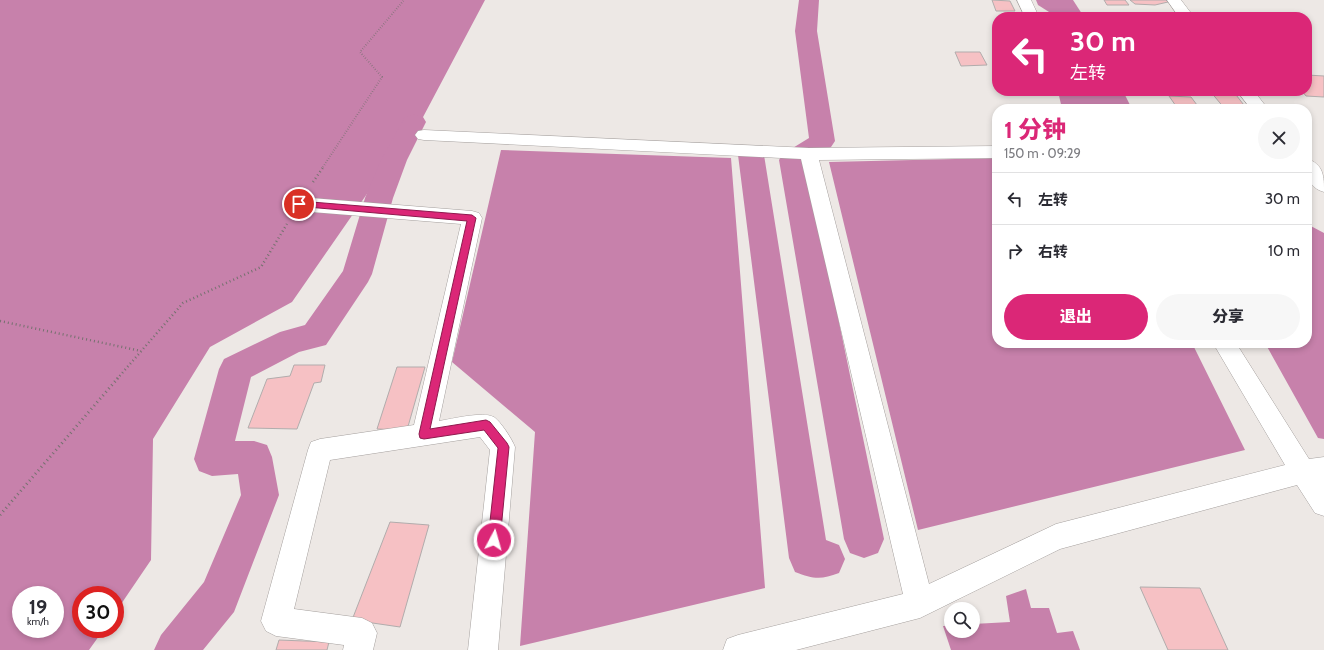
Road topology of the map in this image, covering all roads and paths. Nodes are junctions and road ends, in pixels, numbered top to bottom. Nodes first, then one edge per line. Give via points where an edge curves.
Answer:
1 (404, 0) edge
2 (1024, 0) edge
3 (1174, 0) edge
4 (1030, 12) edge
5 (1183, 12) edge
6 (1249, 96) edge
7 (1256, 104) edge
8 (424, 135) dead end
9 (992, 152) edge
10 (809, 154) junction
11 (1312, 171) edge
12 (1312, 185) edge
13 (1324, 186) edge
14 (1312, 190) edge
15 (299, 204) junction
16 (0, 321) edge
17 (1227, 348) edge
18 (142, 351) junction
19 (424, 434) junction
20 (1313, 471) edge
21 (1324, 504) edge
22 (0, 515) edge
23 (920, 604) junction
24 (358, 650) edge
25 (483, 650) edge
26 (738, 650) edge

1 - 15 path via 360,52 382,77
2 - 4 street
3 - 5 street
6 - 7 street
8 - 10 street
9 - 10 street
10 - 23 street
11 - 13 street
12 - 13 street
13 - 14 street
15 - 18 path via 261,266 183,303
15 - 19 street via 472,218
16 - 18 path
17 - 20 street
18 - 22 path
19 - 24 street via 320,450 276,621 362,633
19 - 25 street via 486,425 503,447
20 - 21 street
20 - 23 street via 1056,537
23 - 26 street

